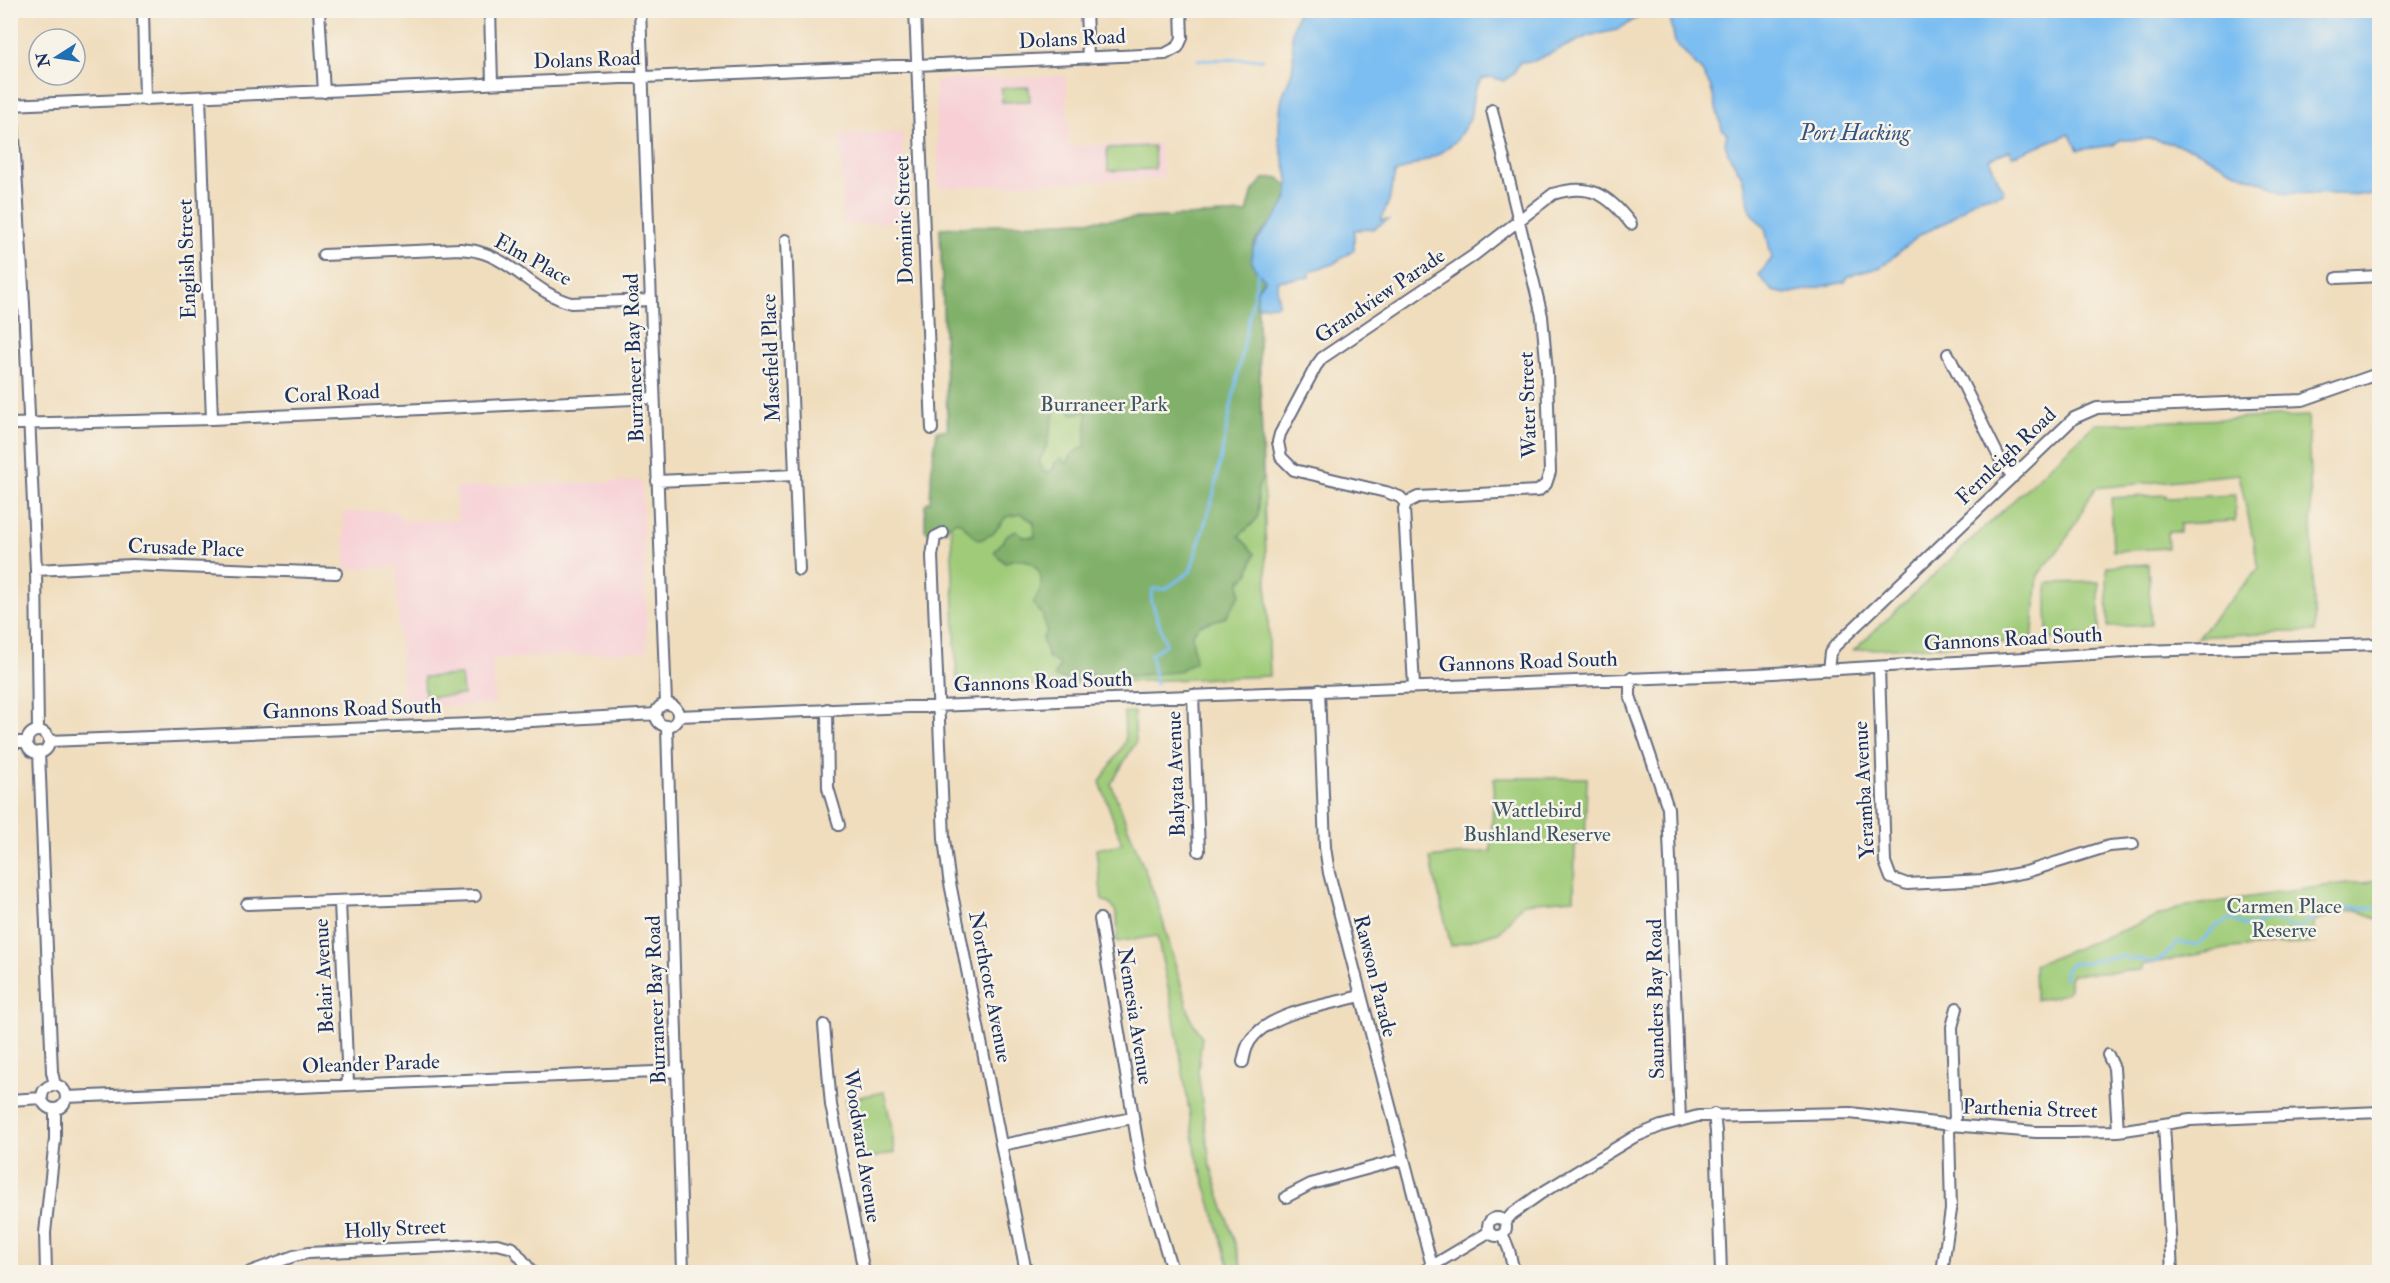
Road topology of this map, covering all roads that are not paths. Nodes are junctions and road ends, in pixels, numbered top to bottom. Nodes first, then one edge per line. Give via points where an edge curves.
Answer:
1 (143, 10) edge
2 (319, 10) edge
3 (490, 10) edge
4 (640, 10) edge
5 (915, 10) edge
6 (1086, 10) edge
7 (1181, 10) edge
8 (1088, 58) junction
9 (917, 66) junction
10 (643, 78) junction
11 (492, 83) junction
12 (324, 92) junction
13 (200, 97) junction
14 (145, 100) junction
15 (11, 105) edge
16 (1492, 110) dead end
17 (1518, 223) junction
18 (1631, 224) dead end
19 (786, 240) dead end
20 (323, 255) dead end
21 (2379, 276) edge
22 (2337, 278) dead end
23 (651, 300) junction
24 (24, 304) junction
25 (10, 305) edge
26 (1948, 354) dead end
27 (2379, 373) edge
28 (654, 398) junction
29 (212, 419) junction
30 (28, 423) junction
31 (10, 424) edge
32 (932, 429) dead end
33 (795, 475) junction
34 (2013, 477) junction
35 (657, 480) junction
36 (1406, 503) junction
37 (935, 535) dead end
38 (36, 570) junction
39 (799, 570) dead end
40 (336, 573) dead end
41 (2379, 644) edge
42 (1879, 667) junction
43 (1827, 670) junction
44 (1630, 678) junction
45 (1413, 686) junction
46 (1320, 690) junction
47 (1193, 695) junction
48 (666, 704) junction
49 (938, 706) junction
50 (827, 709) junction
51 (656, 714) junction
52 (678, 716) junction
53 (667, 727) junction
54 (38, 730) junction
55 (49, 741) junction
56 (10, 742) edge
57 (27, 742) junction
58 (39, 752) junction
59 (839, 825) dead end
60 (2133, 844) dead end
61 (1199, 852) dead end
62 (475, 896) dead end
63 (340, 902) junction
64 (247, 904) dead end
65 (1100, 919) dead end
66 (1360, 996) junction
67 (1957, 1008) dead end
68 (824, 1025) dead end
69 (2108, 1055) dead end
70 (1243, 1062) dead end
71 (678, 1071) junction
72 (348, 1084) junction
73 (55, 1085) junction
74 (66, 1097) junction
75 (42, 1098) junction
76 (10, 1100) edge
77 (55, 1109) junction
78 (2379, 1112) edge
79 (1714, 1114) junction
80 (1132, 1118) junction
81 (1680, 1121) junction
82 (2164, 1124) junction
83 (1952, 1125) junction
84 (2118, 1131) junction
85 (1002, 1145) junction
86 (1402, 1159) junction
87 (1286, 1197) dead end
88 (1505, 1222) junction
89 (1489, 1232) junction
90 (1503, 1235) junction
91 (1432, 1266) junction
92 (1172, 1270) dead end
93 (46, 1272) edge
94 (250, 1272) edge
95 (532, 1272) edge
96 (683, 1272) edge
97 (864, 1272) edge
98 (1026, 1272) edge
99 (1422, 1272) edge
100 (1514, 1272) edge
101 (1721, 1272) edge
102 (1942, 1272) edge
103 (2172, 1272) edge

1 - 14 street
2 - 12 street
3 - 11 street
4 - 10 street, Burraneer Bay Road
5 - 9 street, Dominic Street
6 - 8 street
7 - 8 street, Dolans Road via 1182,38 1178,47 1165,54
8 - 9 street, Dolans Road
9 - 10 street, Dolans Road
9 - 32 street, Dominic Street
10 - 11 street, Dolans Road
10 - 23 street, Burraneer Bay Road
11 - 12 street, Dolans Road
12 - 13 street, Dolans Road
13 - 14 street, Dolans Road
13 - 29 street, English Street
14 - 15 street, Dolans Road
15 - 24 street
16 - 17 street, Water Street
17 - 18 street, Grandview Parade via 1553,194 1568,189 1601,195 1616,204
17 - 36 street, Water Street via 1545,334 1550,472 1546,484 1538,491 1418,497
17 - 36 street, Grandview Parade via 1322,358 1280,434 1281,458 1294,471 1386,492
19 - 33 street, Masefield Place
20 - 23 street, Elm Place via 460,249 496,259 559,300
21 - 22 street
23 - 28 street, Burraneer Bay Road
24 - 25 street
24 - 30 street
26 - 34 street via 2000,459
27 - 34 street, Fernleigh Road via 2303,400 2138,405 2088,411 2067,424
28 - 29 street, Coral Road
28 - 35 street, Burraneer Bay Road
29 - 30 street, Coral Road
30 - 31 street, Coral Road
30 - 38 street
33 - 35 street
33 - 39 street, Masefield Place
34 - 43 street, Fernleigh Road via 1835,646
35 - 48 street, Burraneer Bay Road
36 - 45 street
37 - 49 street via 932,556
38 - 40 street, Crusade Place via 132,565
38 - 54 street
41 - 42 street, Gannons Road South via 2141,651
42 - 43 street, Gannons Road South
42 - 60 street, Yeramba Avenue via 1885,862 1891,878 1906,884 1983,880 2026,872 2109,846
43 - 44 street, Gannons Road South
44 - 45 street, Gannons Road South
44 - 81 street, Saunders Bay Road via 1630,696 1668,808
45 - 46 street, Gannons Road South
46 - 47 street, Gannons Road South
46 - 66 street, Rawson Parade via 1325,847
47 - 49 street, Gannons Road South
47 - 61 street, Balyata Avenue
48 - 51 street
48 - 52 street via 673,706
49 - 50 street, Gannons Road South
49 - 85 street, Northcote Avenue via 949,878
50 - 52 street, Gannons Road South
50 - 59 street via 828,781
51 - 53 street
51 - 55 street, Gannons Road South
52 - 53 street
53 - 71 street, Burraneer Bay Road
54 - 55 street
54 - 57 street via 29,735
55 - 58 street via 45,750
56 - 57 street
57 - 58 street via 29,748
58 - 73 street
62 - 63 street, Belair Avenue
63 - 64 street, Belair Avenue
63 - 72 street, Belair Avenue
65 - 80 street, Nemesia Avenue
66 - 70 street via 1266,1025 1246,1048
66 - 86 street, Rawson Parade
67 - 83 street via 1952,1027
68 - 97 street, Woodward Avenue via 831,1105
69 - 84 street via 2114,1068
71 - 72 street, Oleander Parade
71 - 96 street, Burraneer Bay Road
72 - 74 street, Oleander Parade
73 - 74 street via 62,1088
73 - 75 street via 45,1089
74 - 77 street
75 - 76 street
75 - 77 street via 46,1106
77 - 93 street via 45,1233
78 - 82 street, Parthenia Street
79 - 81 street, Parthenia Street
79 - 83 street, Parthenia Street via 1850,1113
79 - 101 street
80 - 85 street
80 - 92 street, Nemesia Avenue via 1142,1170
81 - 88 street via 1648,1131 1605,1153 1540,1194
82 - 84 street, Parthenia Street
82 - 103 street
83 - 84 street, Parthenia Street via 2036,1132
83 - 102 street via 1951,1210
85 - 98 street, Northcote Avenue
86 - 87 street via 1311,1184
86 - 91 street, Rawson Parade
88 - 89 street via 1493,1219
88 - 90 street
89 - 90 street via 1497,1237
89 - 91 street
90 - 100 street
91 - 99 street
94 - 95 street, Holly Street via 308,1253 497,1244 513,1248

